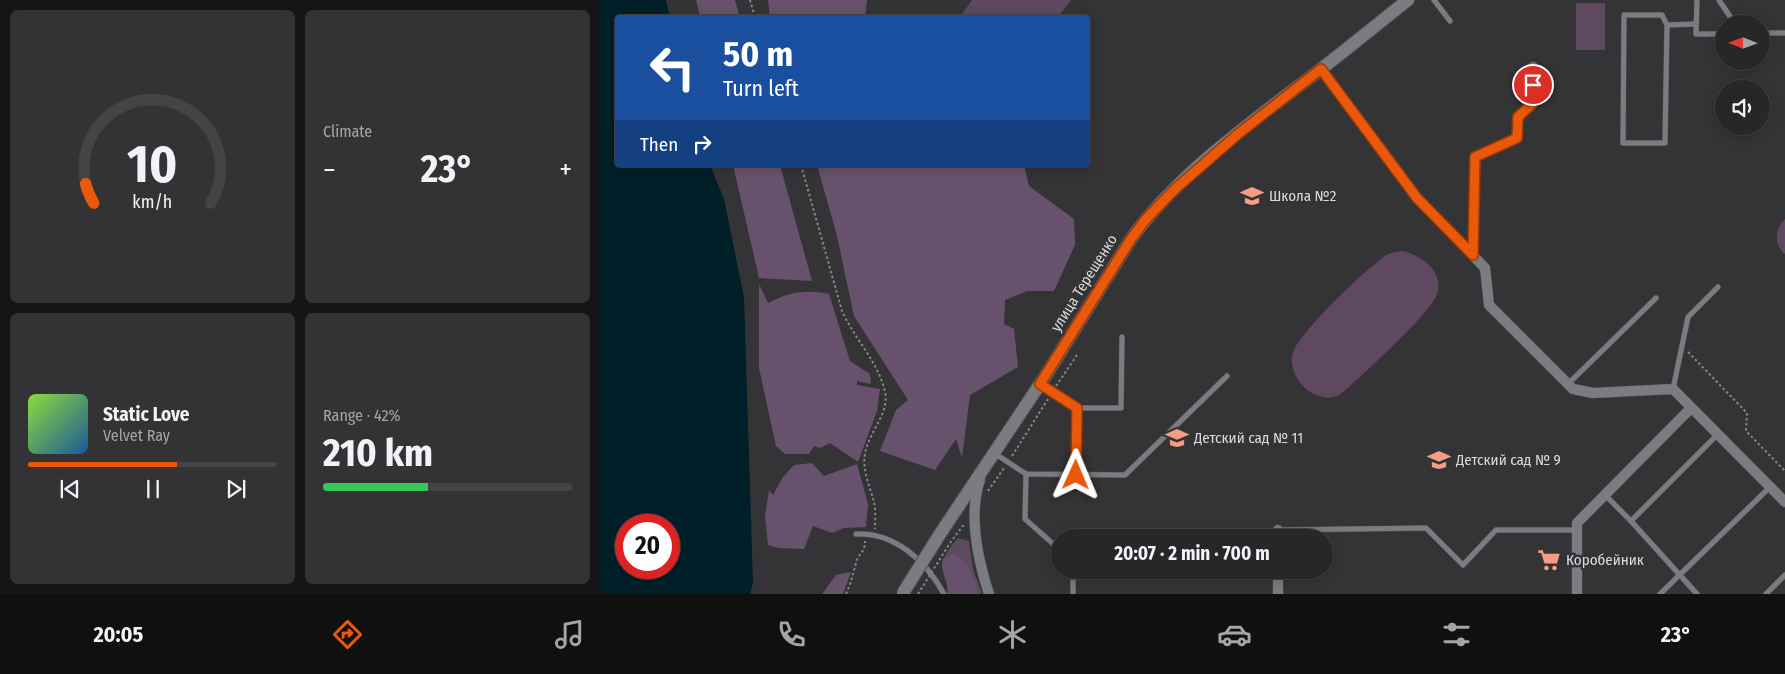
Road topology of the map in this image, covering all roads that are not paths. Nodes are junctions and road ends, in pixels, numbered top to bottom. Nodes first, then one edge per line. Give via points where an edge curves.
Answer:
1 (1408, 0) edge
2 (1434, 0) edge
3 (1697, 0) edge
4 (1719, 0) edge
5 (1726, 0) edge
6 (1726, 10) junction
7 (1729, 15) edge
8 (1450, 21) dead end
9 (1667, 24) junction
10 (1696, 24) junction
11 (1770, 33) edge
12 (1785, 33) edge
13 (1715, 34) edge
14 (1533, 67) dead end
15 (1321, 69) junction
16 (1473, 255) junction
17 (1718, 287) dead end
18 (1656, 298) dead end
19 (1122, 337) dead end
20 (1226, 376) dead end
21 (1040, 384) junction
22 (1568, 384) junction
23 (1673, 389) junction
24 (1077, 408) junction
25 (1692, 408) junction
26 (1718, 434) junction
27 (994, 453) junction
28 (983, 470) junction
29 (1026, 474) junction
30 (1076, 475) junction
31 (1770, 487) junction
32 (1605, 495) junction
33 (1785, 502) edge
34 (1631, 521) junction
35 (1577, 530) junction
36 (1333, 532) edge
37 (856, 534) dead end
38 (1051, 542) edge
39 (1680, 575) junction
40 (1785, 576) edge
41 (1073, 579) edge
42 (1278, 579) edge
43 (903, 593) edge
44 (944, 594) edge
45 (989, 594) edge
46 (1073, 594) edge
47 (1278, 594) edge
48 (1577, 594) edge
49 (1660, 594) edge
50 (1697, 594) edge
51 (1766, 594) edge

1 - 15 street, улица Терещенко
2 - 8 lane
3 - 10 lane
4 - 6 lane
5 - 6 lane
6 - 7 lane
9 - 9 lane via 1662,15 1624,15 1623,143 1665,143
9 - 10 lane
10 - 13 lane via 1696,34
11 - 12 lane
14 - 16 street via 1533,103 1518,117 1517,138 1475,157
15 - 16 street via 1417,198
15 - 21 street, улица Терещенко via 1238,134 1180,184 1146,219
16 - 22 street via 1485,268 1489,305
17 - 23 lane via 1688,317
18 - 22 lane
19 - 24 lane via 1121,408
20 - 30 lane via 1126,475
21 - 24 lane
21 - 27 street, улица Терещенко
22 - 23 street via 1582,392
23 - 25 street
24 - 30 lane
25 - 26 street
25 - 32 street
26 - 31 street
26 - 34 lane
27 - 28 street, улица Терещенко
27 - 29 lane
28 - 43 street, bridge
28 - 45 street, улица Терещенко via 976,490 975,513 979,553
29 - 30 lane
29 - 38 lane via 1025,519
31 - 33 street
31 - 39 lane
32 - 34 lane
32 - 35 street via 1577,523
34 - 39 lane
35 - 36 lane via 1496,530 1463,565 1426,528
35 - 48 street
37 - 44 lane via 875,534 899,544 934,578
39 - 49 lane
39 - 50 lane
40 - 51 lane
41 - 46 lane
42 - 47 street

